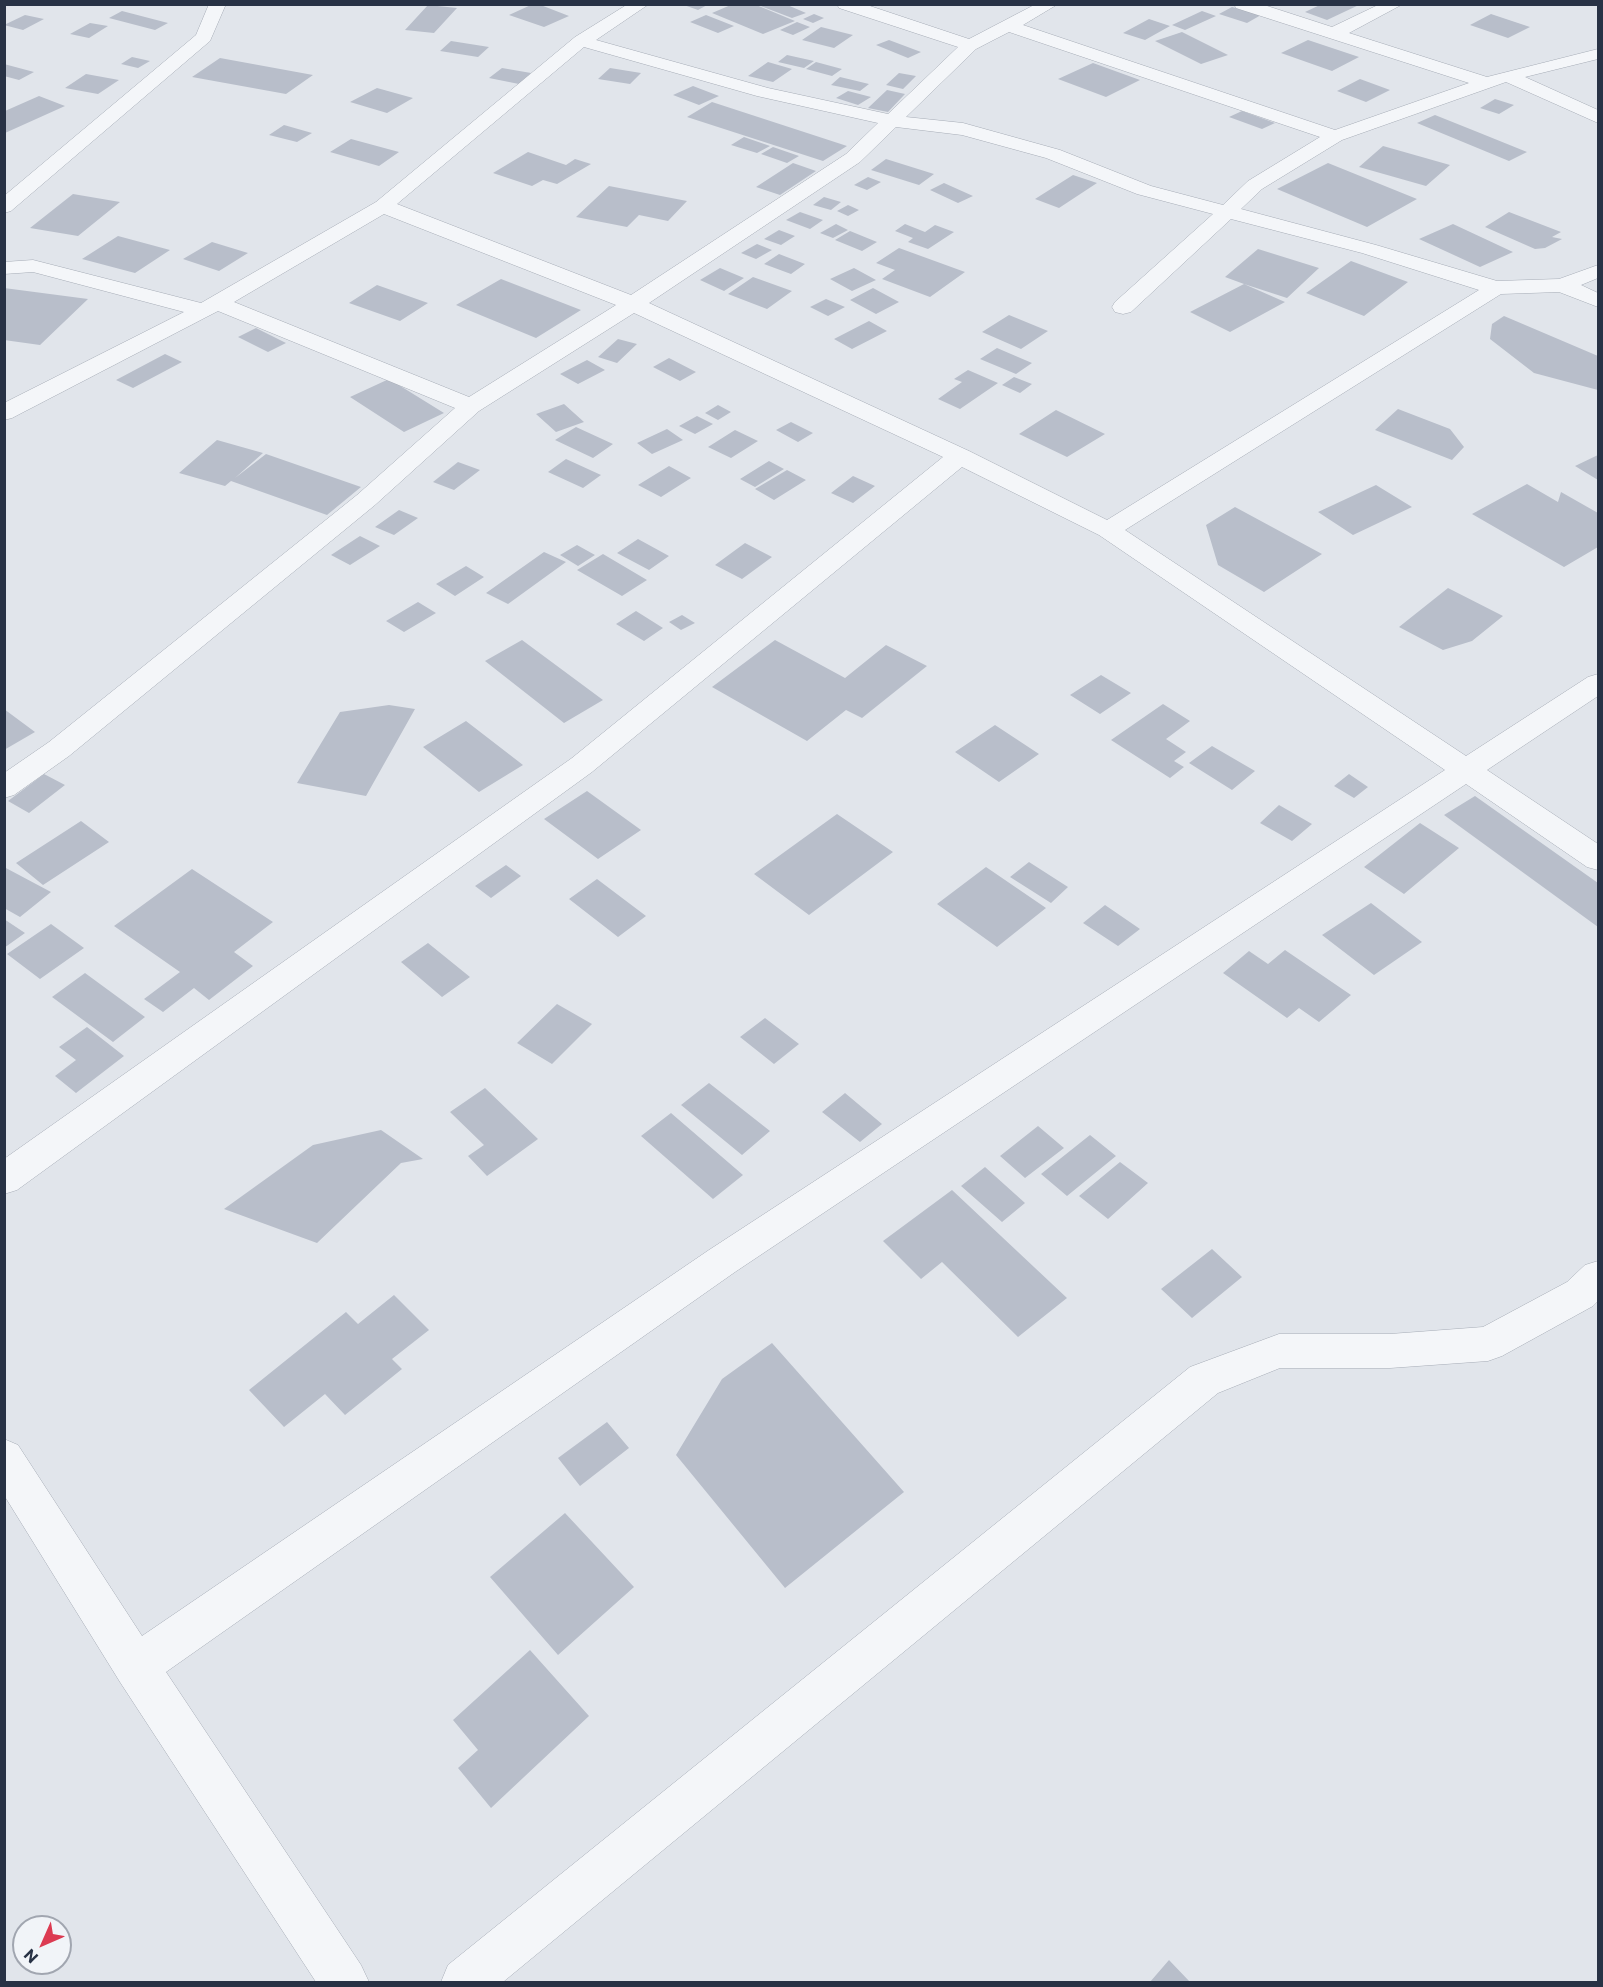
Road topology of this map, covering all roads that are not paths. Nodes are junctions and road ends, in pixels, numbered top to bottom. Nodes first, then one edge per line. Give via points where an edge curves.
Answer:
1 (218, 4) edge
2 (641, 4) edge
3 (845, 4) edge
4 (1242, 4) edge
5 (1395, 4) edge
6 (1045, 5) edge
7 (1006, 25) junction
8 (1334, 33) junction
9 (581, 41) junction
10 (970, 45) junction
11 (1599, 54) edge
12 (1507, 76) junction
13 (1487, 82) junction
14 (1599, 117) edge
15 (894, 121) junction
16 (1335, 136) junction
17 (383, 206) junction
18 (4, 207) edge
19 (1229, 212) junction
20 (4, 268) edge
21 (1599, 271) edge
22 (1562, 285) junction
23 (1496, 288) junction
24 (1599, 301) edge
25 (631, 303) junction
26 (210, 307) junction
27 (1123, 307) dead end
28 (471, 406) junction
29 (4, 412) edge
30 (960, 456) junction
31 (1107, 530) junction
32 (1599, 684) edge
33 (1466, 769) junction
34 (4, 788) edge
35 (1599, 859) edge
36 (4, 1179) edge
37 (1599, 1277) edge
38 (4, 1458) edge
39 (136, 1666) junction
40 (344, 1983) edge
41 (465, 1983) edge

1 - 18 street via 204,37 191,50
2 - 9 street
3 - 10 street
4 - 8 street
5 - 8 street
6 - 7 street
7 - 10 street
7 - 16 street
8 - 13 street
9 - 15 street via 764,92
9 - 17 street
10 - 15 street
11 - 12 street
12 - 13 street
12 - 14 street
13 - 16 street
15 - 19 street via 963,129 1053,154 1143,190
15 - 25 street via 853,158
16 - 19 street via 1255,185
17 - 25 street
17 - 26 street
19 - 23 street
19 - 27 street
20 - 26 street via 33,266
21 - 22 street
22 - 23 street
22 - 24 street
23 - 31 street
25 - 28 street
25 - 30 street
26 - 28 street
26 - 29 street
28 - 34 street via 366,500 59,749
30 - 31 street
30 - 36 street via 582,765
31 - 33 street
32 - 33 street
33 - 35 street
33 - 39 street via 722,1261
37 - 41 street via 1580,1294 1488,1344 1390,1351 1279,1351 1204,1380
38 - 39 street
39 - 40 street

